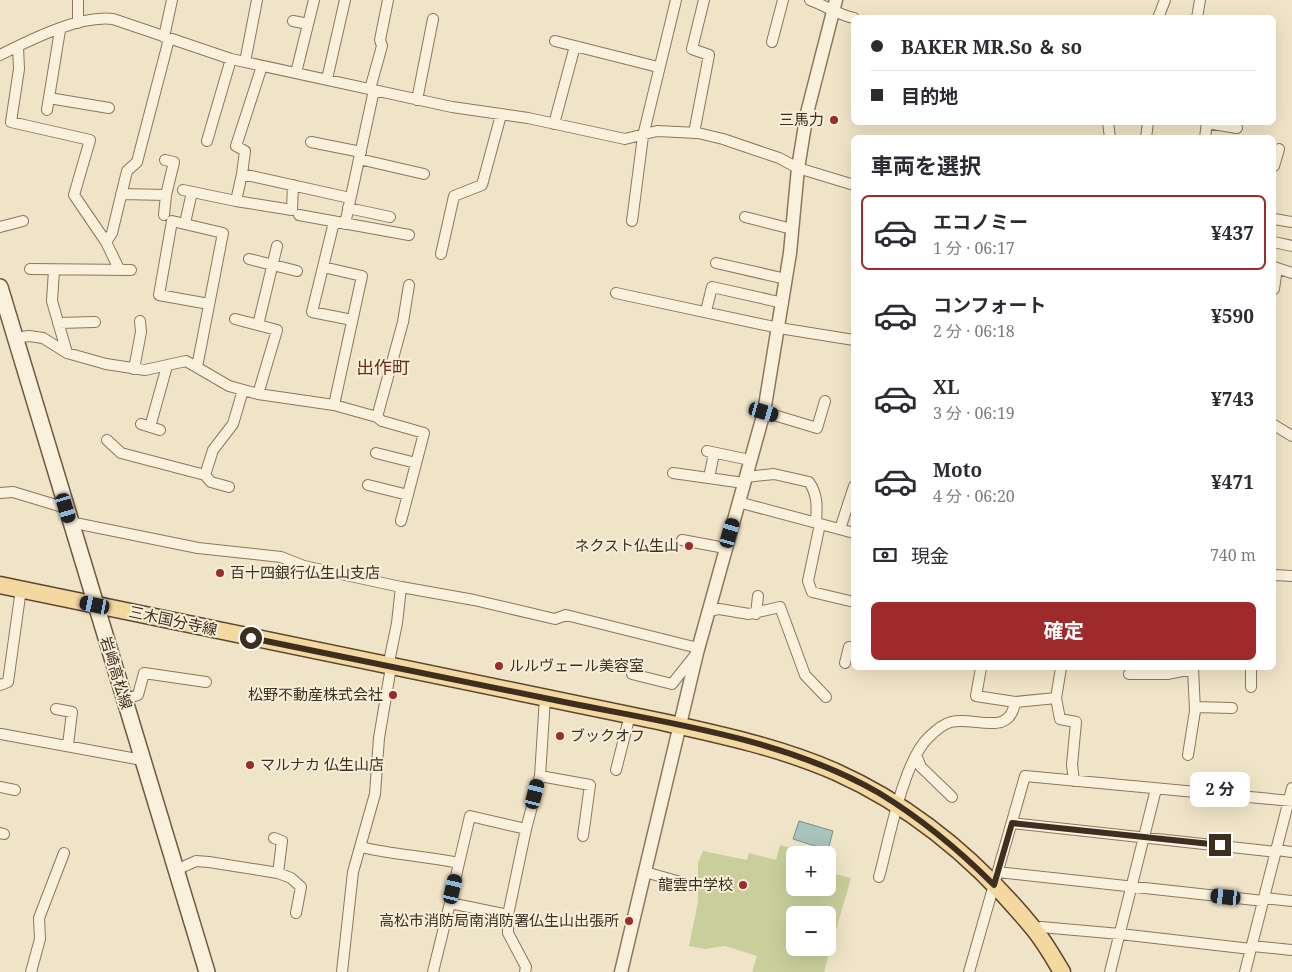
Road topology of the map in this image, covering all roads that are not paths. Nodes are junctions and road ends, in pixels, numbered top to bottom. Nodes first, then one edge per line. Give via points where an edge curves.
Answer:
1 (78, 0) edge
2 (172, 0) edge
3 (257, 0) edge
4 (314, 0) edge
5 (345, 0) edge
6 (388, 0) edge
7 (676, 0) edge
8 (704, 0) edge
9 (783, 0) edge
10 (810, 0) edge
11 (1165, 0) edge
12 (1200, 0) edge
13 (835, 4) edge
14 (1159, 15) edge
15 (1198, 15) edge
16 (851, 17) edge
17 (433, 19) dead end
18 (293, 22) dead end
19 (78, 23) junction
20 (308, 24) junction
21 (60, 30) junction
22 (166, 38) junction
23 (556, 41) dead end
24 (772, 42) dead end
25 (575, 46) junction
26 (18, 47) junction
27 (0, 56) edge
28 (231, 59) junction
29 (245, 62) junction
30 (262, 66) junction
31 (654, 66) dead end
32 (296, 73) junction
33 (327, 79) junction
34 (372, 89) junction
35 (49, 98) junction
36 (417, 100) junction
37 (109, 108) dead end
38 (47, 110) dead end
39 (501, 114) junction
40 (554, 124) junction
41 (1219, 125) edge
42 (1238, 128) dead end
43 (694, 133) junction
44 (643, 136) junction
45 (206, 141) dead end
46 (311, 142) dead end
47 (1279, 149) dead end
48 (360, 156) junction
49 (1276, 159) edge
50 (166, 160) dead end
51 (798, 168) junction
52 (242, 174) junction
53 (424, 174) dead end
54 (851, 184) edge
55 (293, 185) junction
56 (122, 194) junction
57 (166, 195) junction
58 (350, 198) junction
59 (236, 201) junction
60 (348, 208) junction
61 (164, 215) dead end
62 (298, 215) dead end
63 (390, 217) dead end
64 (745, 218) dead end
65 (1276, 219) edge
66 (23, 220) dead end
67 (632, 221) dead end
68 (1292, 222) edge
69 (185, 223) junction
70 (340, 223) junction
71 (0, 228) edge
72 (792, 229) junction
73 (409, 235) dead end
74 (106, 242) junction
75 (1276, 242) edge
76 (277, 246) dead end
77 (1292, 246) edge
78 (441, 254) dead end
79 (249, 259) dead end
80 (716, 263) dead end
81 (272, 265) junction
82 (323, 267) junction
83 (1276, 268) edge
84 (30, 269) dead end
85 (119, 269) junction
86 (54, 270) junction
87 (131, 270) dead end
88 (297, 271) dead end
89 (1292, 273) edge
90 (786, 279) junction
91 (0, 286) edge
92 (409, 286) dead end
93 (616, 293) dead end
94 (783, 303) junction
95 (209, 304) junction
96 (706, 311) junction
97 (236, 319) dead end
98 (352, 320) junction
99 (140, 321) dead end
100 (95, 322) dead end
101 (58, 323) junction
102 (258, 325) junction
103 (779, 328) junction
104 (15, 338) junction
105 (851, 340) edge
106 (67, 353) junction
107 (168, 366) junction
108 (197, 367) junction
109 (134, 369) junction
110 (243, 390) junction
111 (258, 394) junction
112 (825, 401) dead end
113 (334, 405) junction
114 (764, 412) junction
115 (377, 417) junction
116 (1276, 426) edge
117 (151, 427) dead end
118 (1292, 436) edge
119 (107, 440) dead end
120 (376, 453) dead end
121 (750, 460) junction
122 (416, 464) junction
123 (673, 473) dead end
124 (206, 475) junction
125 (709, 478) junction
126 (745, 480) junction
127 (368, 485) dead end
128 (229, 487) dead end
129 (0, 493) edge
130 (408, 495) junction
131 (851, 495) edge
132 (738, 502) junction
133 (68, 515) junction
134 (401, 521) dead end
135 (818, 523) junction
136 (840, 529) junction
137 (851, 532) edge
138 (682, 540) dead end
139 (726, 548) junction
140 (1276, 575) edge
141 (1292, 576) edge
142 (0, 585) edge
143 (402, 587) junction
144 (20, 589) junction
145 (758, 596) dead end
146 (851, 601) edge
147 (95, 605) junction
148 (708, 611) junction
149 (756, 614) junction
150 (697, 651) junction
151 (389, 667) junction
152 (981, 670) edge
153 (1061, 670) edge
154 (1184, 670) edge
155 (1193, 670) edge
156 (1251, 670) edge
157 (632, 674) dead end
158 (1129, 674) dead end
159 (206, 682) dead end
160 (0, 685) edge
161 (1251, 687) dead end
162 (826, 697) dead end
163 (545, 698) junction
164 (1056, 698) junction
165 (124, 699) junction
166 (1015, 702) junction
167 (1195, 707) junction
168 (1232, 708) dead end
169 (56, 709) dead end
170 (630, 715) junction
171 (679, 726) junction
172 (1, 734) edge
173 (68, 745) junction
174 (916, 756) junction
175 (1188, 756) dead end
176 (142, 760) junction
177 (616, 770) dead end
178 (540, 776) junction
179 (1074, 781) junction
180 (0, 787) edge
181 (1292, 788) edge
182 (1156, 789) junction
183 (16, 790) dead end
184 (952, 796) dead end
185 (1290, 801) edge
186 (898, 806) junction
187 (1012, 823) junction
188 (526, 829) junction
189 (583, 836) dead end
190 (1144, 837) junction
191 (274, 838) dead end
192 (361, 847) junction
193 (1276, 851) junction
194 (1292, 852) edge
195 (64, 854) dead end
196 (459, 863) junction
197 (176, 870) junction
198 (645, 872) junction
199 (278, 873) junction
200 (879, 877) dead end
201 (996, 878) junction
202 (691, 885) dead end
203 (1132, 886) junction
204 (1264, 900) junction
205 (1292, 901) edge
206 (450, 902) junction
207 (296, 913) dead end
208 (508, 915) junction
209 (1034, 929) junction
210 (1120, 934) junction
211 (1252, 948) junction
212 (1292, 950) edge
213 (31, 972) edge
214 (207, 972) edge
215 (342, 972) edge
216 (433, 972) edge
217 (525, 972) edge
218 (621, 972) edge
219 (969, 972) edge
220 (1062, 972) edge
221 (1110, 972) edge
222 (1245, 972) edge

1 - 19 street
2 - 22 street
3 - 29 street
4 - 20 street
5 - 33 street
6 - 34 street
7 - 44 street
8 - 43 street via 692,49 709,55
9 - 24 street
10 - 13 street
11 - 14 street
12 - 15 street
13 - 16 street via 844,16
13 - 51 street via 807,113
17 - 36 street
18 - 20 street
19 - 21 street
19 - 22 street via 113,19
20 - 32 street
21 - 26 street
21 - 35 street
22 - 28 street
22 - 56 street via 137,162 127,171
23 - 25 street
25 - 31 street
25 - 40 street
26 - 27 street
26 - 74 street via 19,69 11,122 90,140 74,196
28 - 29 street
28 - 45 street
29 - 30 street
30 - 32 street
30 - 52 street via 236,146 245,151
32 - 33 street
33 - 34 street
34 - 36 street
34 - 48 street
35 - 37 street
35 - 38 street
36 - 39 street
39 - 40 street
39 - 78 street via 482,185 454,196
40 - 44 street via 625,139
41 - 42 street
43 - 44 street via 656,131
43 - 51 street via 723,139
44 - 67 street
46 - 48 street
47 - 49 street
48 - 53 street
48 - 58 street
50 - 57 street via 174,162
51 - 54 street
51 - 72 street
52 - 55 street
52 - 59 street
55 - 58 street
55 - 59 street via 292,210
56 - 57 street
56 - 74 street via 112,233
57 - 61 street
58 - 60 street
59 - 69 street via 188,191
60 - 63 street
60 - 70 street
62 - 70 street
64 - 72 street
65 - 68 street
66 - 71 street
69 - 95 street via 223,233
69 - 95 street via 172,222 159,295
70 - 73 street
70 - 82 street
72 - 90 street
74 - 85 street
75 - 77 street
76 - 81 street
79 - 81 street
80 - 90 street
81 - 88 street
81 - 102 street
82 - 98 street via 362,276
82 - 98 street via 312,312
83 - 89 street
84 - 86 street
85 - 86 street
85 - 87 street
86 - 101 street via 52,301
90 - 94 street
91 - 104 main road, 岩崎高松線
92 - 115 street via 403,322
93 - 96 street
94 - 96 street via 712,287
94 - 103 street
95 - 108 street
96 - 103 street
97 - 102 street
98 - 113 street
99 - 109 street
100 - 101 street
101 - 106 street
102 - 111 street via 277,330
103 - 105 street
103 - 114 street
104 - 106 street via 43,338
104 - 133 main road, 岩崎高松線
106 - 109 street
107 - 108 street via 182,361
107 - 109 street
107 - 117 street
108 - 110 street via 229,386
110 - 111 street
110 - 124 street via 232,424 212,450
111 - 113 street
112 - 114 street via 817,428
113 - 115 street
114 - 121 street
115 - 122 street via 424,433
116 - 118 street
119 - 124 street via 121,453
120 - 122 street
121 - 125 street via 711,452
121 - 126 street
122 - 130 street
123 - 125 street
124 - 128 street via 211,482
125 - 126 street
126 - 132 street
126 - 135 street via 774,474 809,482 817,503
127 - 130 street
129 - 133 street via 13,492
130 - 134 street
131 - 136 street
132 - 135 street
132 - 139 street
133 - 143 street via 198,548 281,557 304,566
133 - 147 main road, 岩崎高松線
135 - 136 street
135 - 146 street via 808,581 812,592
136 - 137 street
138 - 139 street
139 - 148 street
140 - 141 street
142 - 144 main road, 三木国分寺線
143 - 150 street via 556,619 566,615
143 - 151 street
144 - 147 main road, 三木国分寺線
144 - 160 street via 8,682
145 - 149 street
147 - 151 main road, 三木国分寺線
147 - 165 main road, 岩崎高松線
148 - 149 street via 719,609
148 - 150 street
149 - 162 street via 780,607 805,675
150 - 157 street via 672,684
150 - 171 street
151 - 163 main road, 三木国分寺線
151 - 192 street via 378,738 375,794
152 - 166 street via 976,696
153 - 164 street
154 - 158 street via 1167,674
155 - 167 street
156 - 161 street
159 - 165 street via 144,673 138,695
163 - 170 main road, 三木国分寺線
163 - 178 street
164 - 166 street
164 - 179 street via 1060,719 1076,722 1072,765
165 - 176 main road, 岩崎高松線
166 - 174 street via 1013,713 998,723 953,722 943,725 927,738
167 - 168 street
167 - 175 street
169 - 173 street via 72,712
170 - 171 main road, 三木国分寺線
170 - 177 street
171 - 186 main road, 三木国分寺線 via 795,757 835,772
171 - 198 street
172 - 173 street
173 - 176 street
174 - 184 street via 922,767
174 - 186 street
176 - 197 main road, 岩崎高松線
178 - 188 street
178 - 189 street via 590,785
179 - 182 street
179 - 187 street via 1025,776
180 - 183 street
181 - 185 street
182 - 185 street
182 - 190 street
185 - 193 street
186 - 200 street
186 - 201 main road, 三木国分寺線
187 - 190 street
187 - 201 street
188 - 196 street via 470,816
188 - 208 street
190 - 193 street
190 - 203 street
191 - 199 street via 282,841
192 - 196 street
192 - 215 street via 353,872
193 - 194 street
193 - 204 street
195 - 213 street via 39,918 40,939
196 - 206 street
197 - 199 street via 196,861
197 - 214 main road, 岩崎高松線
198 - 202 street
198 - 218 street
199 - 207 street via 301,887
201 - 203 street
201 - 209 main road, 三木国分寺線
201 - 219 street
203 - 204 street
203 - 210 street
204 - 205 street
204 - 211 street
206 - 208 street
206 - 216 street
208 - 217 street via 508,933 526,967
209 - 210 street
209 - 220 main road, 三木国分寺線
210 - 211 street
210 - 221 street
211 - 212 street
211 - 222 street

